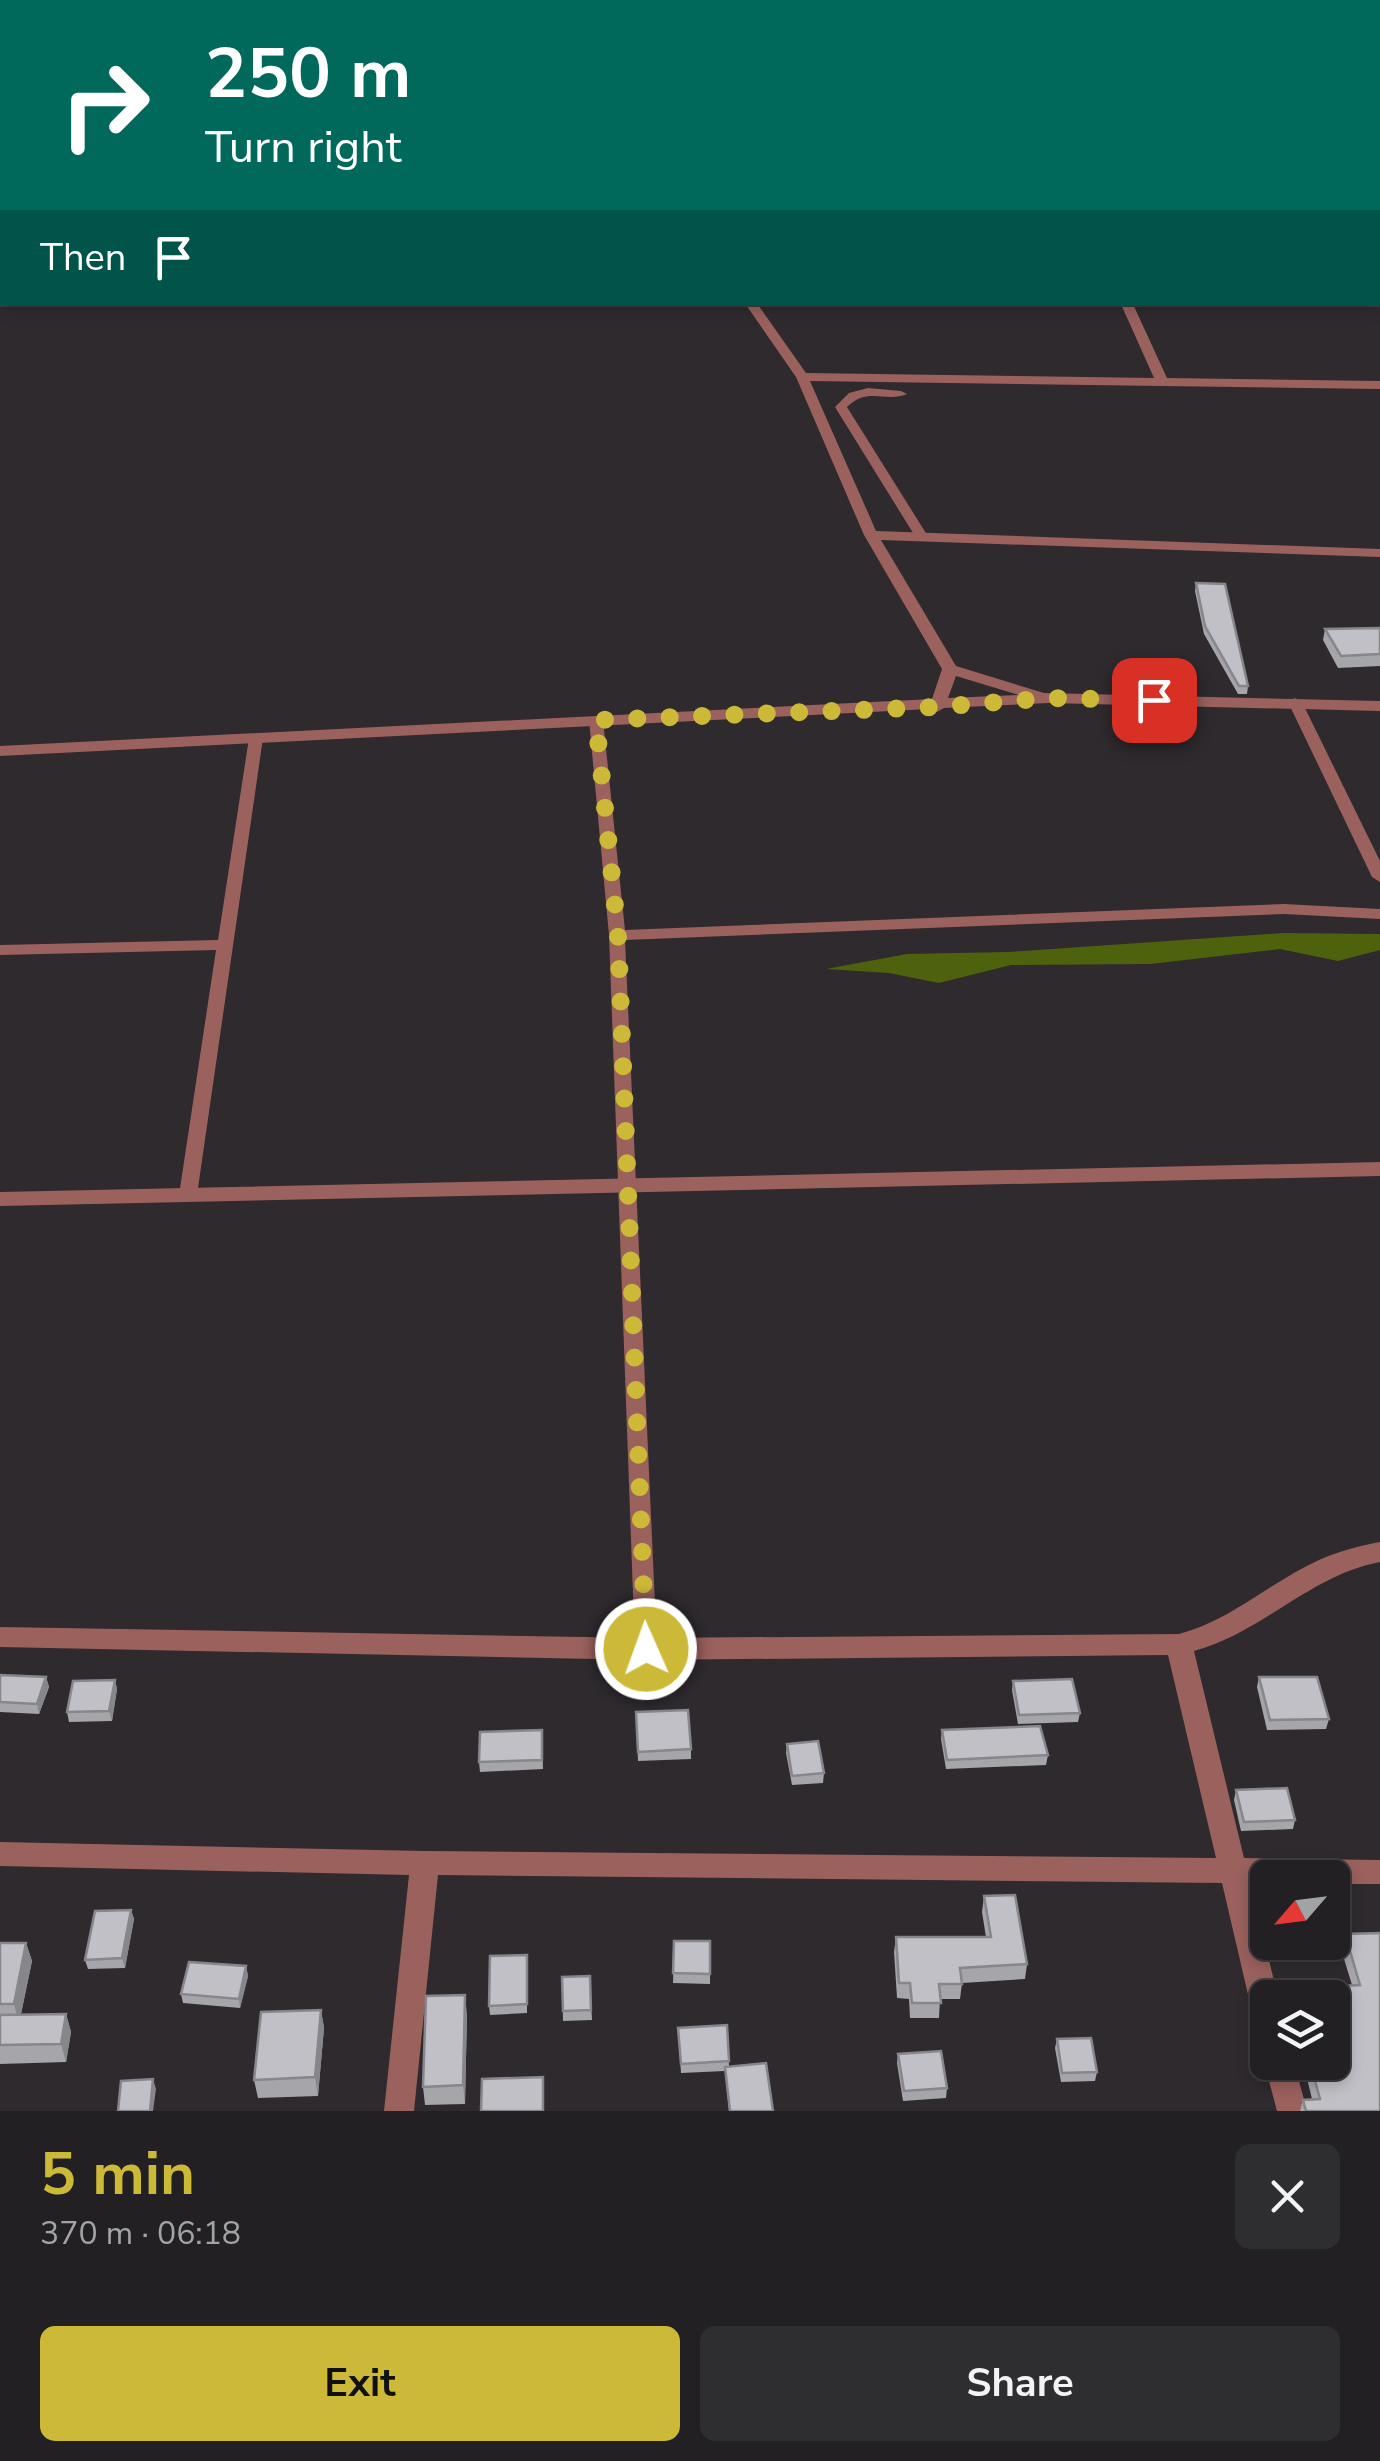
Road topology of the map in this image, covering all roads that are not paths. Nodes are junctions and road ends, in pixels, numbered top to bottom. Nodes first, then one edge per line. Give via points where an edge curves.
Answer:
1 (752, 305) edge
2 (1127, 305) edge
3 (802, 377) junction
4 (1162, 382) junction
5 (1380, 386) edge
6 (901, 394) dead end
7 (871, 536) junction
8 (923, 538) junction
9 (1380, 553) edge
10 (950, 669) junction
11 (1049, 698) junction
12 (1295, 702) junction
13 (1380, 706) edge
14 (937, 707) junction
15 (596, 720) junction
16 (256, 738) junction
17 (0, 751) edge
18 (1380, 877) edge
19 (1380, 914) edge
20 (618, 935) junction
21 (227, 946) junction
22 (0, 950) edge
23 (1380, 1169) edge
24 (628, 1184) junction
25 (188, 1196) junction
26 (0, 1200) edge
27 (1380, 1552) edge
28 (0, 1637) edge
29 (1179, 1644) junction
30 (646, 1649) junction
31 (0, 1854) edge
32 (425, 1863) junction
33 (1230, 1870) junction
34 (1380, 1872) edge
35 (1259, 1980) edge
36 (1284, 2080) edge
37 (399, 2111) edge
38 (1292, 2111) edge

1 - 3 street
2 - 4 street
3 - 4 street
3 - 7 street
4 - 5 street
6 - 8 lane via 852,395 841,407
7 - 8 street
7 - 10 street
8 - 9 street
10 - 11 street
10 - 14 street
11 - 12 street
11 - 14 street
12 - 13 street
12 - 18 lane
14 - 15 street
15 - 16 street
15 - 20 lane
16 - 17 street
16 - 21 lane
19 - 20 lane via 1284,908
20 - 24 lane
21 - 22 lane
21 - 25 lane
23 - 24 street
24 - 25 street
24 - 30 lane
25 - 26 street
27 - 29 street via 1356,1554 1212,1636
28 - 30 street
29 - 30 street
29 - 33 street
31 - 32 street
32 - 33 street
32 - 37 street
33 - 34 street
33 - 35 street
36 - 38 street

